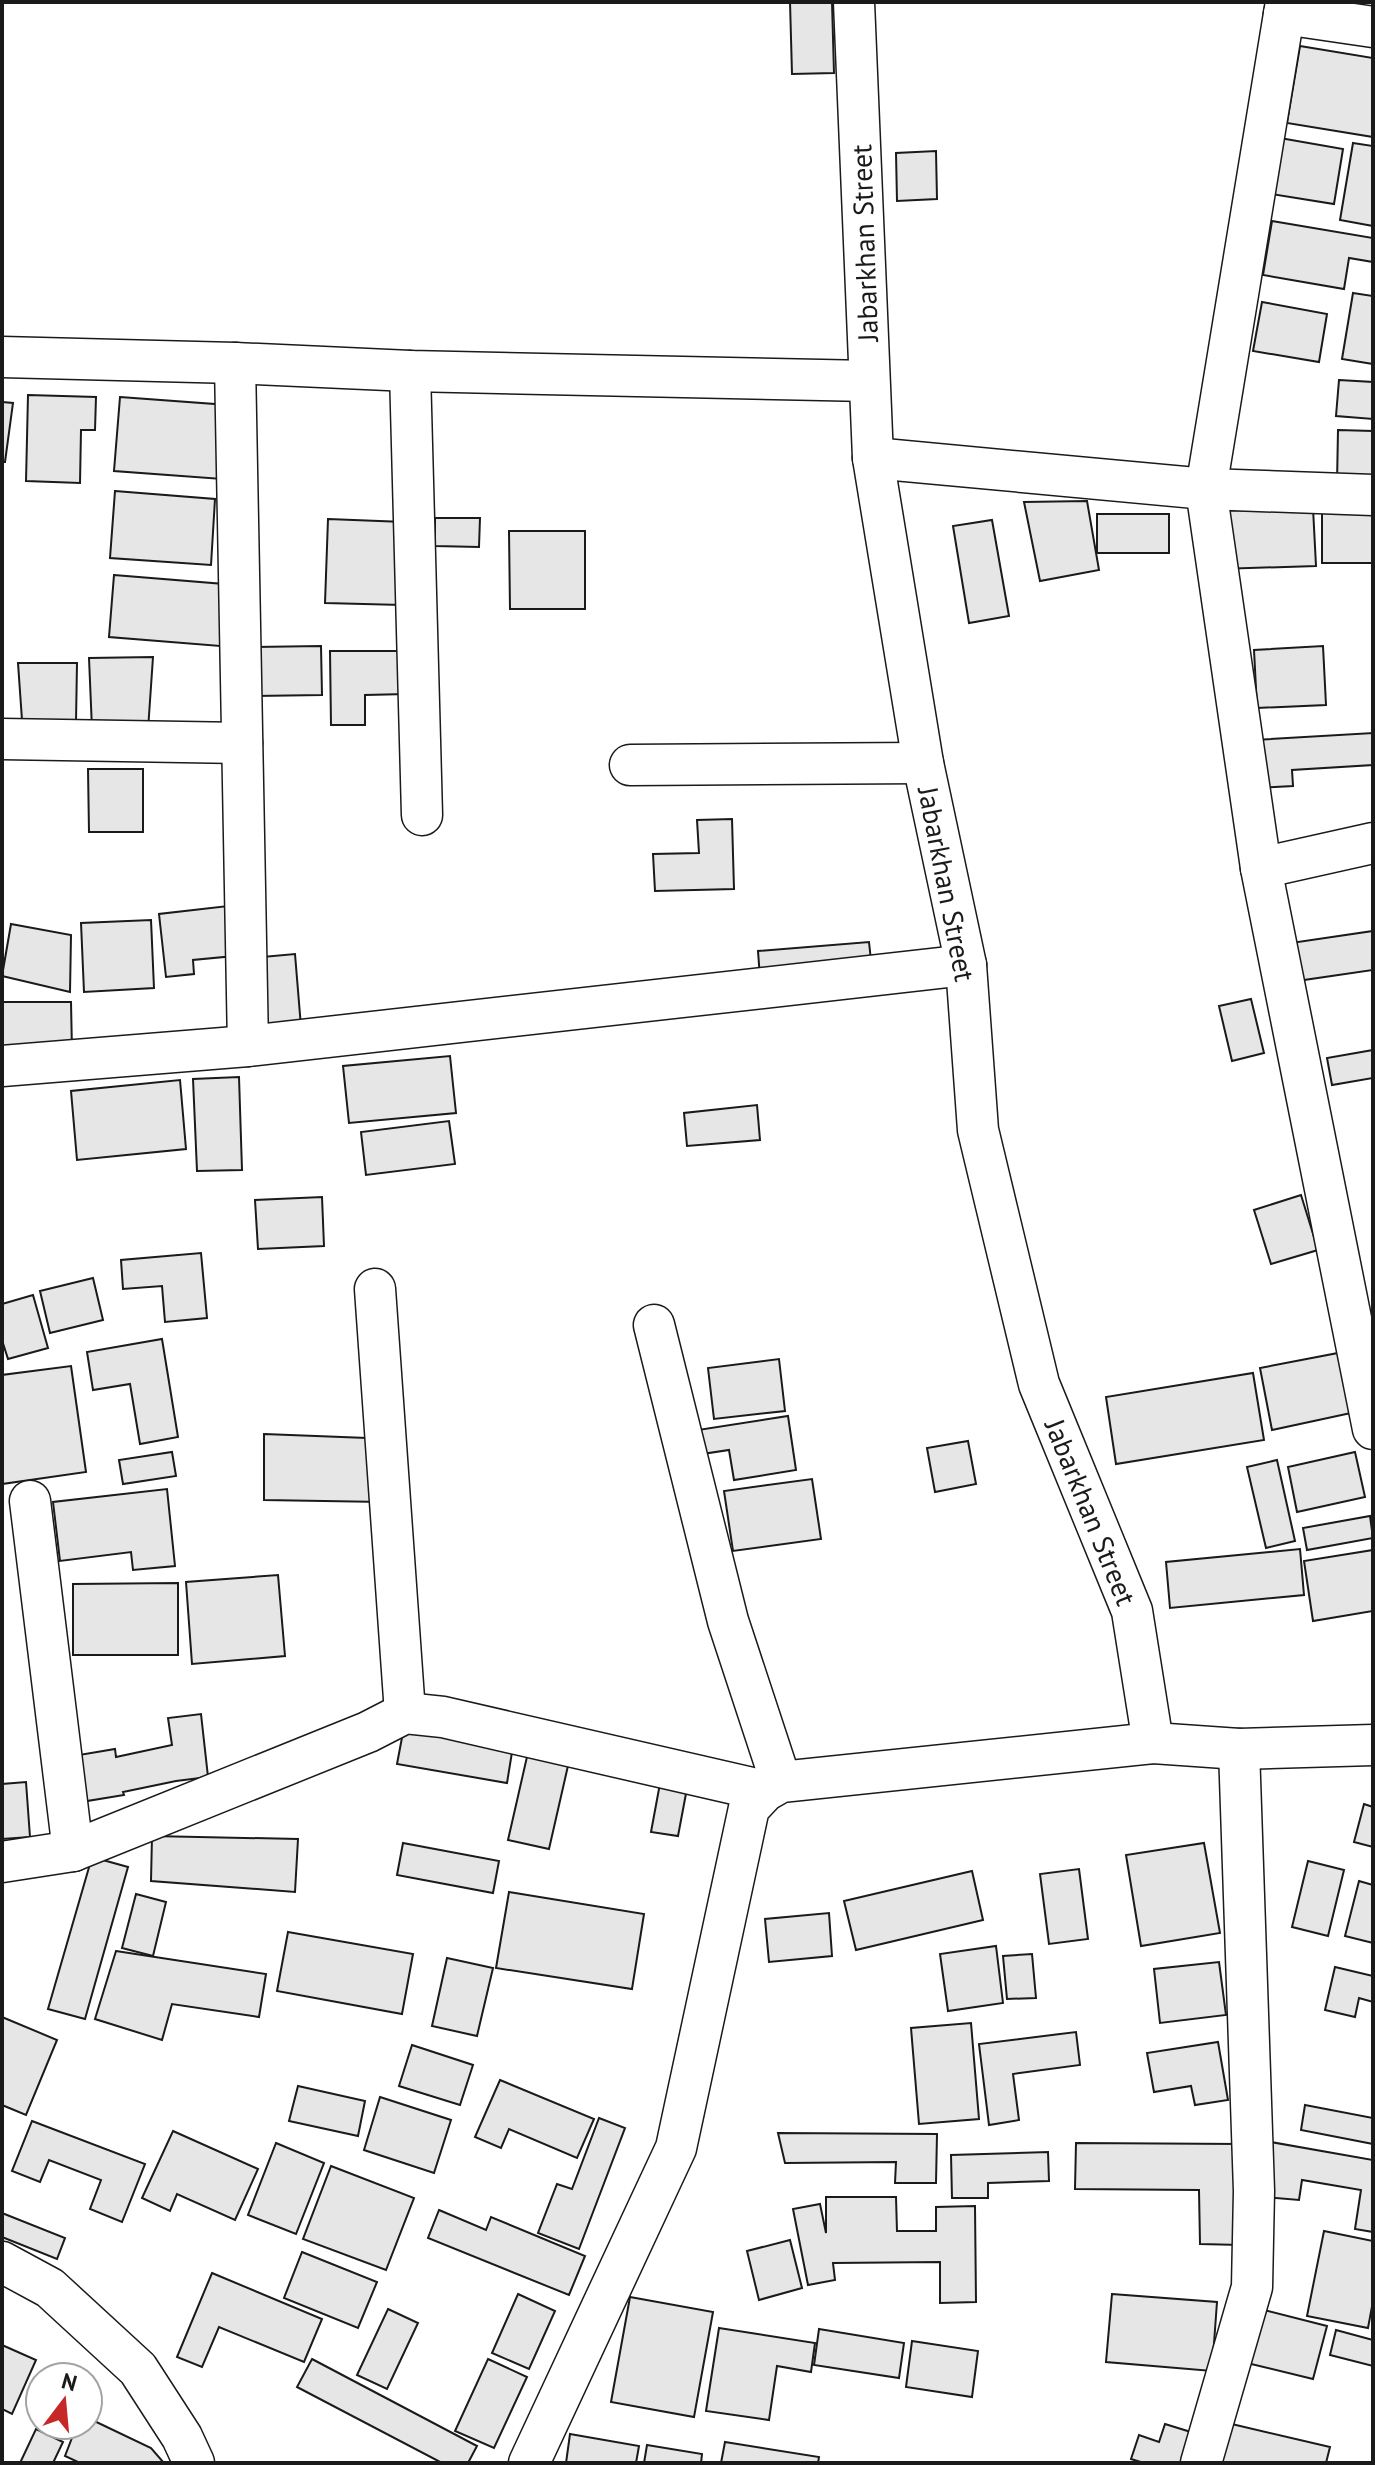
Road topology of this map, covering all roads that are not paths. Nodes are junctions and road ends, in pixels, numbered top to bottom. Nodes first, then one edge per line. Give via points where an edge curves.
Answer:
1 (854, 2) edge
2 (1285, 8) edge
3 (1373, 27) edge
4 (2, 357) edge
5 (235, 363) junction
6 (410, 371) junction
7 (869, 381) junction
8 (873, 458) junction
9 (1206, 489) junction
10 (1373, 495) edge
11 (2, 739) edge
12 (242, 743) junction
13 (923, 763) junction
14 (630, 765) dead end
15 (422, 815) dead end
16 (1373, 843) edge
17 (1261, 868) junction
18 (966, 965) junction
19 (248, 1046) junction
20 (2, 1066) edge
21 (375, 1289) dead end
22 (654, 1325) dead end
23 (1373, 1429) edge
24 (30, 1501) dead end
25 (405, 1713) junction
26 (1153, 1743) junction
27 (1373, 1745) edge
28 (1239, 1749) junction
29 (773, 1787) junction
30 (73, 1851) junction
31 (2, 1862) edge
32 (2, 2262) edge
33 (194, 2463) edge
34 (529, 2463) edge
35 (1201, 2463) edge

1 - 7 street, Jabarkhan Street
2 - 3 street
2 - 9 street
4 - 5 street
5 - 6 street
5 - 12 street
6 - 7 street
6 - 15 street
7 - 8 street, Jabarkhan Street
8 - 9 street
8 - 13 street, Jabarkhan Street
9 - 10 street
9 - 17 street
11 - 12 street
12 - 19 street
13 - 14 street
13 - 18 street, Jabarkhan Street
16 - 17 street
17 - 23 street
18 - 19 street
18 - 26 street, Jabarkhan Street via 978,1130 1039,1384 1132,1611
19 - 20 street
21 - 25 street
22 - 29 street
24 - 30 street
25 - 29 street
25 - 30 street
26 - 28 street
26 - 29 street
27 - 28 street
28 - 35 street via 1254,2191 1252,2287
29 - 34 street via 749,1808 676,2148
30 - 31 street
32 - 33 street via 50,2288 138,2369

